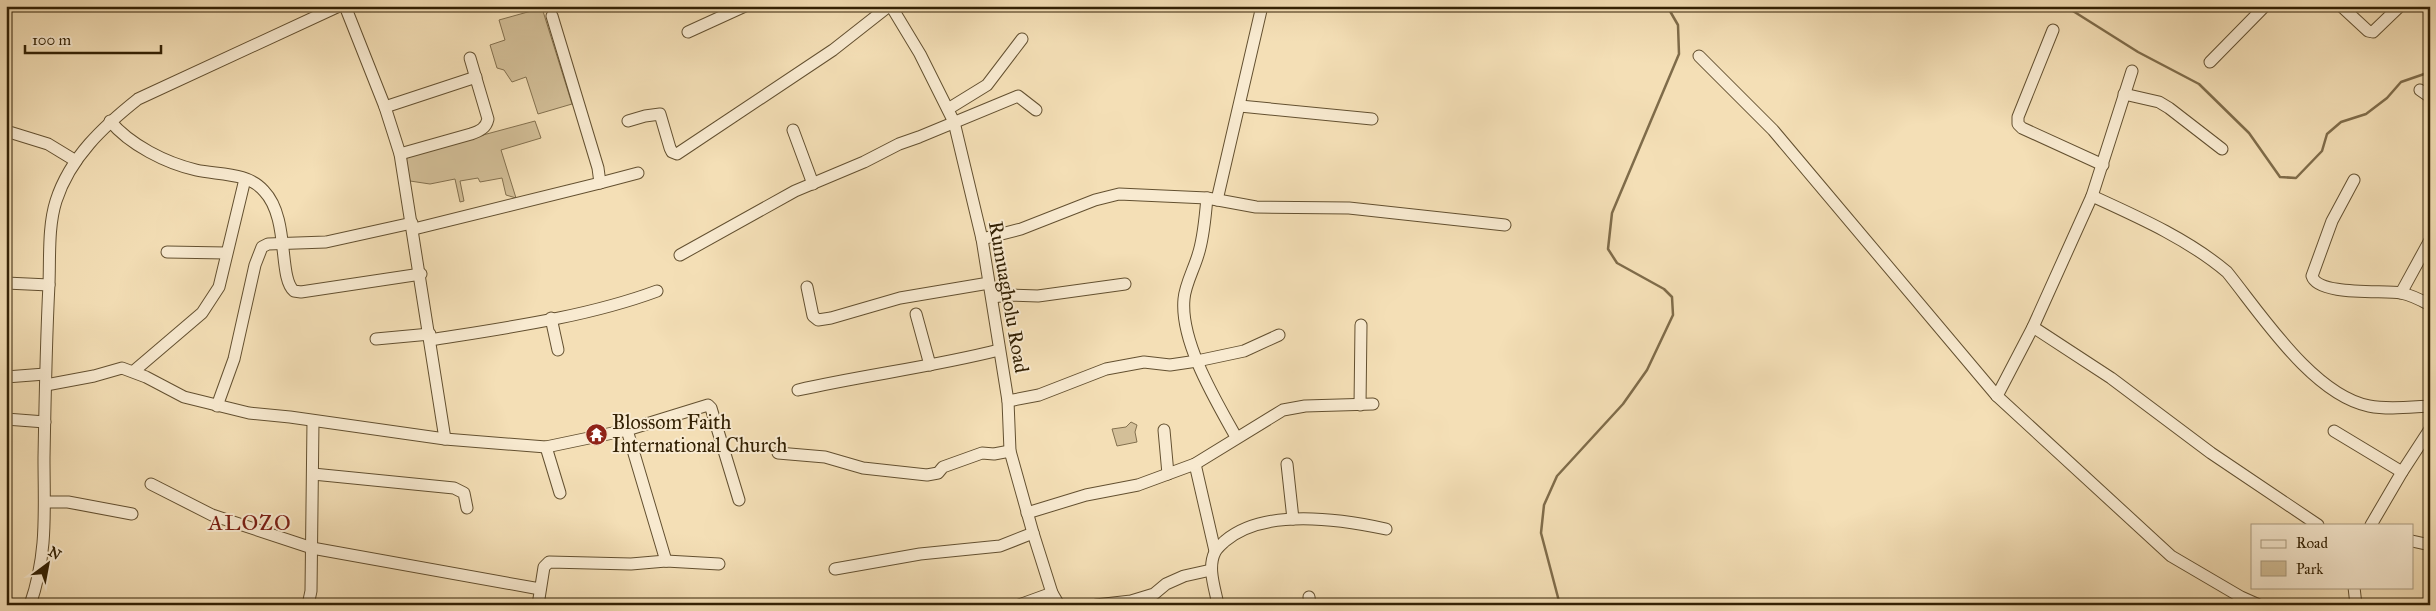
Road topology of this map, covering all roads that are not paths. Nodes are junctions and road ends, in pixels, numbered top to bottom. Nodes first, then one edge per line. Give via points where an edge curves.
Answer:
1 (339, 6) edge
2 (344, 6) edge
3 (745, 6) edge
4 (890, 6) edge
5 (1262, 6) edge
6 (2265, 6) edge
7 (2341, 6) edge
8 (2400, 6) edge
9 (552, 16) dead end
10 (2053, 30) dead end
11 (688, 32) dead end
12 (1022, 39) dead end
13 (1700, 56) dead end
14 (470, 58) dead end
15 (2210, 62) dead end
16 (2132, 71) dead end
17 (476, 77) junction
18 (2420, 90) dead end
19 (2124, 94) junction
20 (2430, 97) edge
21 (1240, 106) junction
22 (385, 107) junction
23 (948, 109) junction
24 (1036, 110) dead end
25 (1372, 119) dead end
26 (110, 121) junction
27 (628, 121) dead end
28 (954, 122) junction
29 (793, 130) dead end
30 (6, 131) edge
31 (2222, 149) dead end
32 (400, 154) junction
33 (76, 161) junction
34 (2103, 164) junction
35 (638, 172) dead end
36 (245, 179) junction
37 (2354, 180) dead end
38 (600, 183) junction
39 (813, 184) junction
40 (2092, 196) junction
41 (1212, 199) junction
42 (1505, 225) dead end
43 (413, 226) junction
44 (982, 239) junction
45 (2430, 240) edge
46 (284, 243) junction
47 (167, 252) dead end
48 (226, 253) junction
49 (680, 255) dead end
50 (421, 274) junction
51 (6, 283) edge
52 (989, 283) junction
53 (1125, 284) dead end
54 (49, 285) junction
55 (807, 287) dead end
56 (657, 291) dead end
57 (2401, 293) junction
58 (992, 297) junction
59 (2430, 305) edge
60 (916, 314) dead end
61 (551, 318) junction
62 (1361, 326) dead end
63 (2033, 327) junction
64 (1279, 335) dead end
65 (430, 337) junction
66 (376, 339) dead end
67 (558, 350) dead end
68 (999, 350) junction
69 (1197, 361) junction
70 (930, 365) junction
71 (134, 371) junction
72 (6, 377) edge
73 (46, 379) junction
74 (798, 390) dead end
75 (1997, 396) junction
76 (1008, 401) junction
77 (1373, 404) dead end
78 (1360, 405) junction
79 (217, 406) junction
80 (2430, 406) edge
81 (6, 419) edge
82 (313, 421) junction
83 (45, 422) junction
84 (2430, 429) edge
85 (627, 430) junction
86 (1164, 430) dead end
87 (2334, 431) dead end
88 (1236, 437) junction
89 (445, 439) junction
90 (546, 447) junction
91 (1010, 451) junction
92 (778, 453) dead end
93 (1195, 464) junction
94 (1287, 464) dead end
95 (2402, 472) junction
96 (313, 474) junction
97 (1168, 474) junction
98 (151, 484) dead end
99 (560, 493) dead end
100 (739, 500) dead end
101 (46, 502) junction
102 (467, 508) dead end
103 (1027, 513) junction
104 (132, 514) dead end
105 (1293, 519) junction
106 (2317, 524) edge
107 (2372, 524) edge
108 (1386, 529) dead end
109 (1033, 533) junction
110 (2414, 541) edge
111 (2430, 545) edge
112 (312, 548) junction
113 (1215, 551) junction
114 (666, 561) junction
115 (719, 564) dead end
116 (836, 569) dead end
117 (1211, 570) junction
118 (2354, 588) edge
119 (540, 589) junction
120 (1052, 593) junction
121 (30, 605) edge
122 (308, 605) edge
123 (538, 605) edge
124 (1020, 605) edge
125 (1059, 605) edge
126 (1096, 605) edge
127 (1218, 605) edge
128 (2259, 605) edge
129 (2356, 605) edge

1 - 26 street via 138,98
2 - 22 street
3 - 11 street
4 - 23 street, Rumuagholu Road via 920,54
4 - 27 street via 819,60 678,154 670,148 660,114
5 - 21 street
6 - 15 street
7 - 8 street via 2373,32
9 - 38 street
10 - 34 street via 2018,124
12 - 23 street via 987,85
13 - 75 street via 1772,130
14 - 17 street
16 - 19 street
17 - 22 street
17 - 32 street via 488,119 484,128
18 - 20 street
19 - 31 street via 2159,102
19 - 34 street
21 - 25 street
21 - 41 street
22 - 32 street
23 - 28 street, Rumuagholu Road
24 - 28 street via 1018,96
26 - 33 street
26 - 36 street via 131,140 169,161 195,170
28 - 39 street
28 - 44 street, Rumuagholu Road
29 - 39 street
30 - 33 street via 48,144
32 - 43 street
33 - 54 street via 54,209
34 - 40 street
35 - 38 street
36 - 46 street via 264,190 273,203
36 - 48 street
37 - 57 street via 2332,221 2312,276 2314,281 2349,290
38 - 43 street
39 - 49 street
40 - 63 street
40 - 80 street via 2153,225 2227,272 2298,361 2331,388 2367,405 2385,408
41 - 42 street via 1256,206 1348,208
41 - 44 street via 1119,194 1021,229
41 - 69 street via 1184,296 1185,318
43 - 46 street via 326,242
43 - 50 street
44 - 52 street, Rumuagholu Road
45 - 57 street
46 - 50 street via 287,281 294,291
46 - 79 street via 268,244 259,251 234,359
47 - 48 street
48 - 71 street via 218,287 202,313
50 - 65 street
51 - 54 street
52 - 55 street via 900,298 818,320 813,316
52 - 58 street, Rumuagholu Road
53 - 58 street via 1046,295
54 - 73 street
56 - 61 street
57 - 59 street
58 - 68 street, Rumuagholu Road
60 - 70 street
61 - 65 street
61 - 67 street
62 - 78 street
63 - 75 street
63 - 106 street via 2111,378 2211,453
64 - 69 street via 1244,351
65 - 66 street
65 - 89 street
68 - 70 street
68 - 76 street, Rumuagholu Road
69 - 76 street via 1170,365 1144,362 1106,369 1039,395
69 - 88 street
70 - 74 street
71 - 73 street via 116,368 94,376
71 - 79 street via 184,397
72 - 73 street
73 - 83 street
75 - 128 street via 2171,556
76 - 91 street, Rumuagholu Road
77 - 78 street
78 - 88 street via 1282,410
79 - 82 street
81 - 83 street
82 - 89 street
82 - 96 street
83 - 101 street
84 - 95 street
85 - 90 street
85 - 100 street via 708,405
85 - 114 street
86 - 97 street
87 - 95 street
88 - 93 street
89 - 90 street
90 - 99 street
91 - 92 street via 982,453 927,476 863,468 825,457
91 - 103 street, Rumuagholu Road
93 - 97 street
93 - 113 street
94 - 105 street
95 - 107 street
96 - 102 street via 454,488 464,493
96 - 112 street
97 - 103 street via 1138,485 1086,495
98 - 112 street via 212,516
101 - 104 street via 68,502
101 - 121 street via 45,540
103 - 109 street, Rumuagholu Road
105 - 108 street
105 - 113 street via 1232,535
109 - 116 street via 1000,546 920,554
109 - 120 street, Rumuagholu Road
110 - 111 street
112 - 119 street
112 - 122 street
113 - 117 street
114 - 115 street
114 - 119 street via 631,564 549,562 544,567
117 - 126 street via 1184,576 1154,594 1131,601
117 - 127 street
118 - 129 street
119 - 123 street
120 - 124 street
120 - 125 street, Rumuagholu Road

